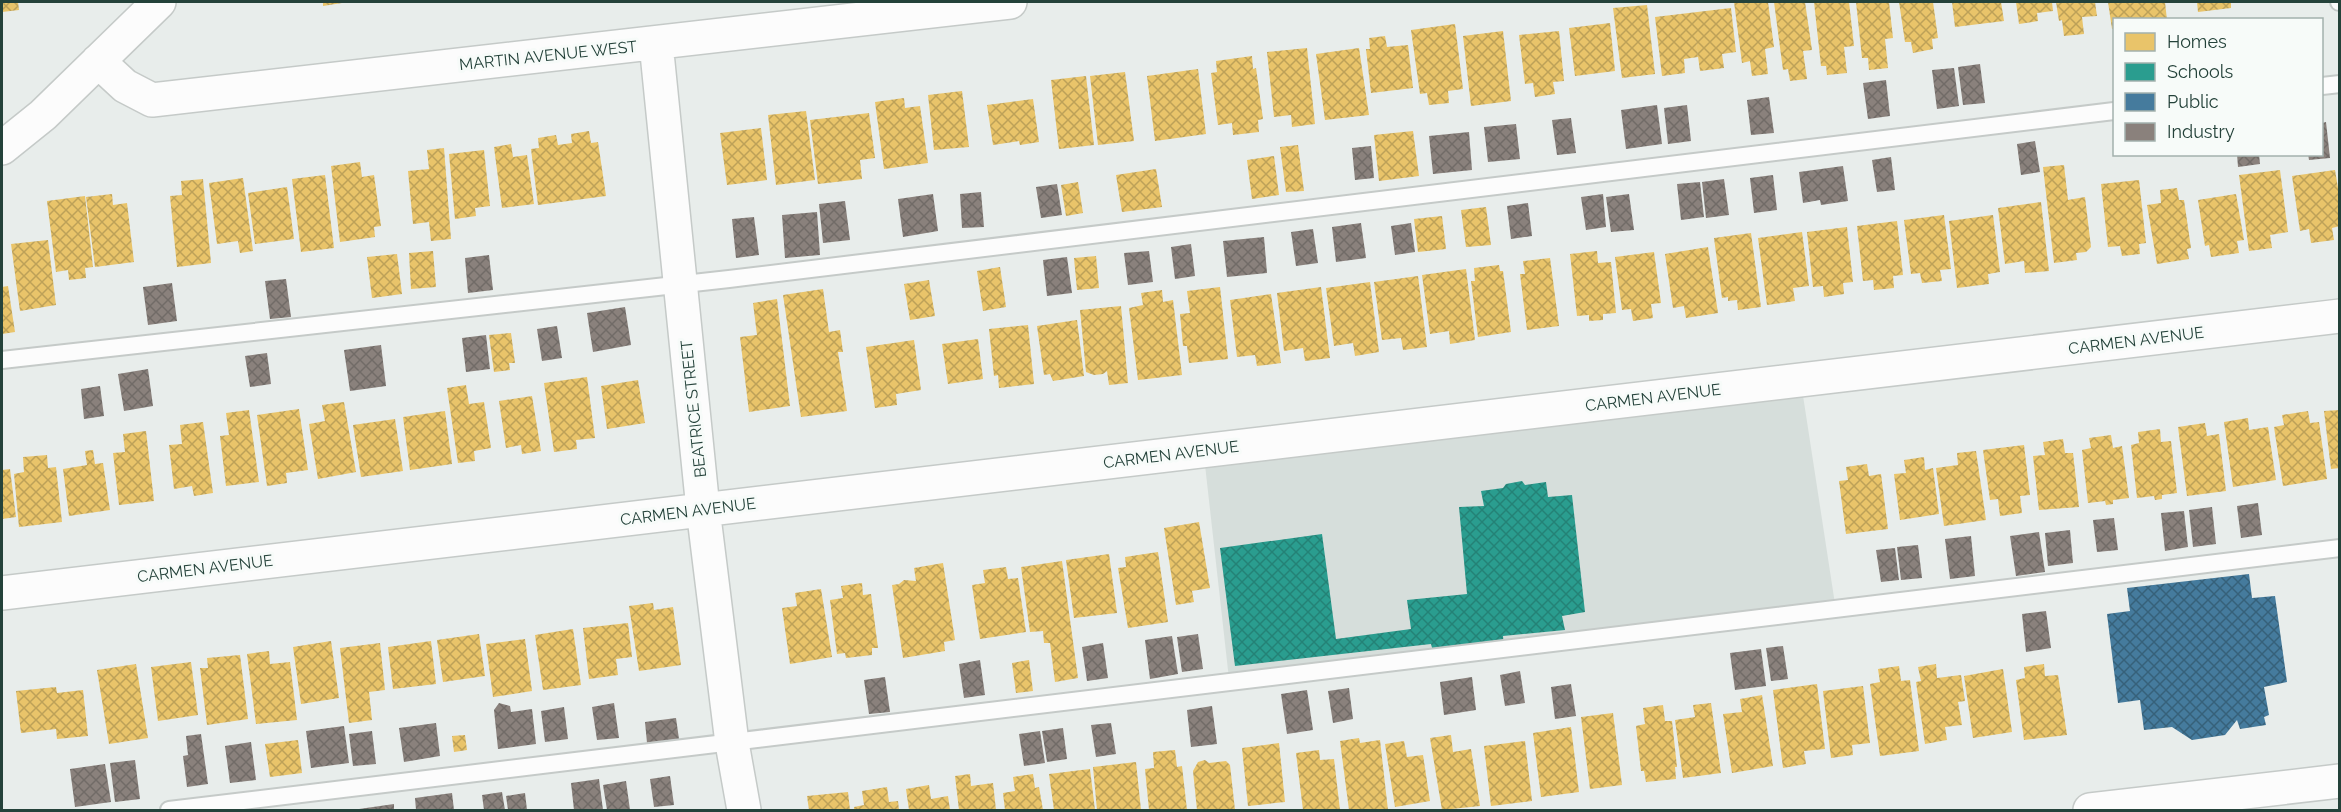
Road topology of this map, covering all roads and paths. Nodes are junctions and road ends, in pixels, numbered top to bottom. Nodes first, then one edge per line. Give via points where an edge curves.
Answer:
1 (159, 2) edge
2 (1010, 2) edge
3 (656, 43) junction
4 (98, 61) junction
5 (2340, 84) edge
6 (2323, 86) edge
7 (2113, 111) edge
8 (2, 148) edge
9 (680, 285) junction
10 (2340, 316) edge
11 (2, 360) edge
12 (703, 509) junction
13 (2340, 548) edge
14 (2, 593) edge
15 (732, 742) junction
16 (2340, 781) edge
17 (169, 810) edge
18 (744, 810) edge
19 (2090, 810) edge

1 - 4 street
2 - 3 street, MARTIN AVENUE WEST
3 - 4 street, MARTIN AVENUE WEST via 152,100 125,86
3 - 9 street, BEATRICE STREET
4 - 8 street via 43,115
5 - 6 lane
7 - 9 lane
9 - 11 lane
9 - 12 street, BEATRICE STREET
10 - 12 street, CARMEN AVENUE
12 - 14 street, CARMEN AVENUE
12 - 15 street, BEATRICE STREET
13 - 15 lane
15 - 17 lane
15 - 18 street, BEATRICE STREET
16 - 19 street

